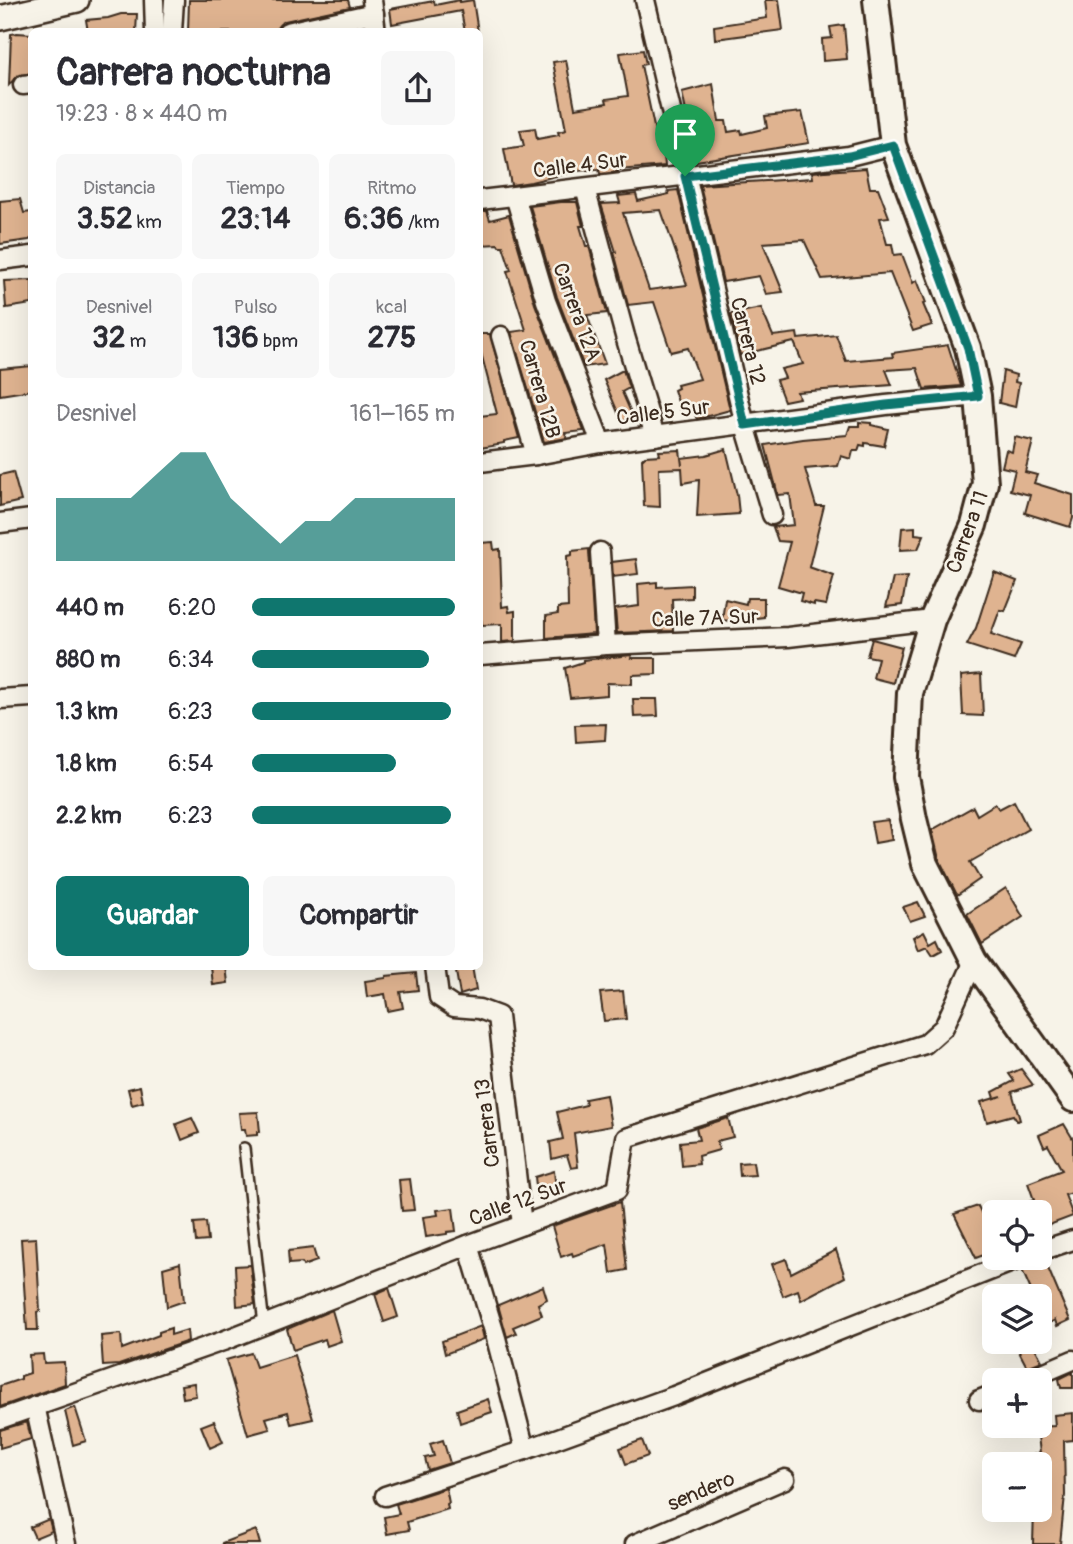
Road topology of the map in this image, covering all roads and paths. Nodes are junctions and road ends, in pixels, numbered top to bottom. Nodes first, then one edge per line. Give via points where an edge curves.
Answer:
1 (77, 0) edge
2 (155, 0) edge
3 (174, 0) edge
4 (645, 0) edge
5 (373, 6) edge
6 (878, 6) edge
7 (0, 18) edge
8 (155, 28) edge
9 (172, 28) edge
10 (300, 28) edge
11 (376, 28) edge
12 (893, 145) junction
13 (685, 176) junction
14 (585, 188) junction
15 (515, 196) junction
16 (483, 200) edge
17 (28, 256) edge
18 (0, 260) edge
19 (501, 336) dead end
20 (978, 396) junction
21 (745, 425) junction
22 (656, 436) junction
23 (601, 443) junction
24 (536, 455) junction
25 (483, 462) edge
26 (772, 515) dead end
27 (28, 520) edge
28 (0, 523) edge
29 (600, 552) dead end
30 (932, 620) junction
31 (606, 645) junction
32 (483, 655) edge
33 (28, 696) edge
34 (0, 699) edge
35 (974, 961) junction
36 (436, 970) edge
37 (1073, 1099) edge
38 (244, 1148) dead end
39 (522, 1225) junction
40 (1073, 1240) edge
41 (468, 1245) junction
42 (1052, 1247) edge
43 (992, 1270) edge
44 (264, 1325) junction
45 (1073, 1360) edge
46 (1052, 1369) edge
47 (35, 1406) junction
48 (0, 1419) edge
49 (525, 1450) junction
50 (785, 1479) dead end
51 (385, 1496) dead end
52 (66, 1544) edge
53 (635, 1544) edge

1 - 7 street
2 - 8 street
3 - 9 street
4 - 13 street
5 - 10 street
5 - 11 street
6 - 12 main road, Carrera 11
12 - 13 street, Calle 4 Sur via 849,156
12 - 20 main road, Carrera 11 via 968,348
13 - 14 street, Calle 4 Sur
13 - 21 street, Carrera 12
14 - 15 street, Calle 4 Sur
14 - 22 street
15 - 16 street, Calle 4 Sur
15 - 23 street, Carrera 12A via 546,301
17 - 18 street
19 - 24 street, Carrera 12B
20 - 21 street, Calle 5 Sur
20 - 30 main road, Carrera 11 via 985,483 974,526
21 - 22 street, Calle 5 Sur
21 - 26 street, Carrera 12
22 - 23 street, Calle 5 Sur
23 - 24 street, Calle 5 Sur
24 - 25 street, Calle 5 Sur
27 - 28 street
29 - 31 street
30 - 31 street, Calle 7A Sur via 788,637
30 - 35 main road, Carrera 11 via 910,693 906,777 925,864
31 - 32 street, Calle 7A Sur
33 - 34 street
35 - 37 main road, Carrera 11
35 - 39 street, Calle 12 Sur via 944,1027 925,1044 626,1138 617,1190
36 - 39 street, Carrera 13 via 439,997 454,1007 498,1016
38 - 44 lane
39 - 41 street, Calle 12 Sur
40 - 42 street
41 - 44 street, Calle 12 Sur
41 - 49 street
43 - 49 street
44 - 47 street, Calle 12 Sur
45 - 46 street
47 - 48 street, Calle 12 Sur
47 - 52 street
49 - 51 street
50 - 53 street, sendero

